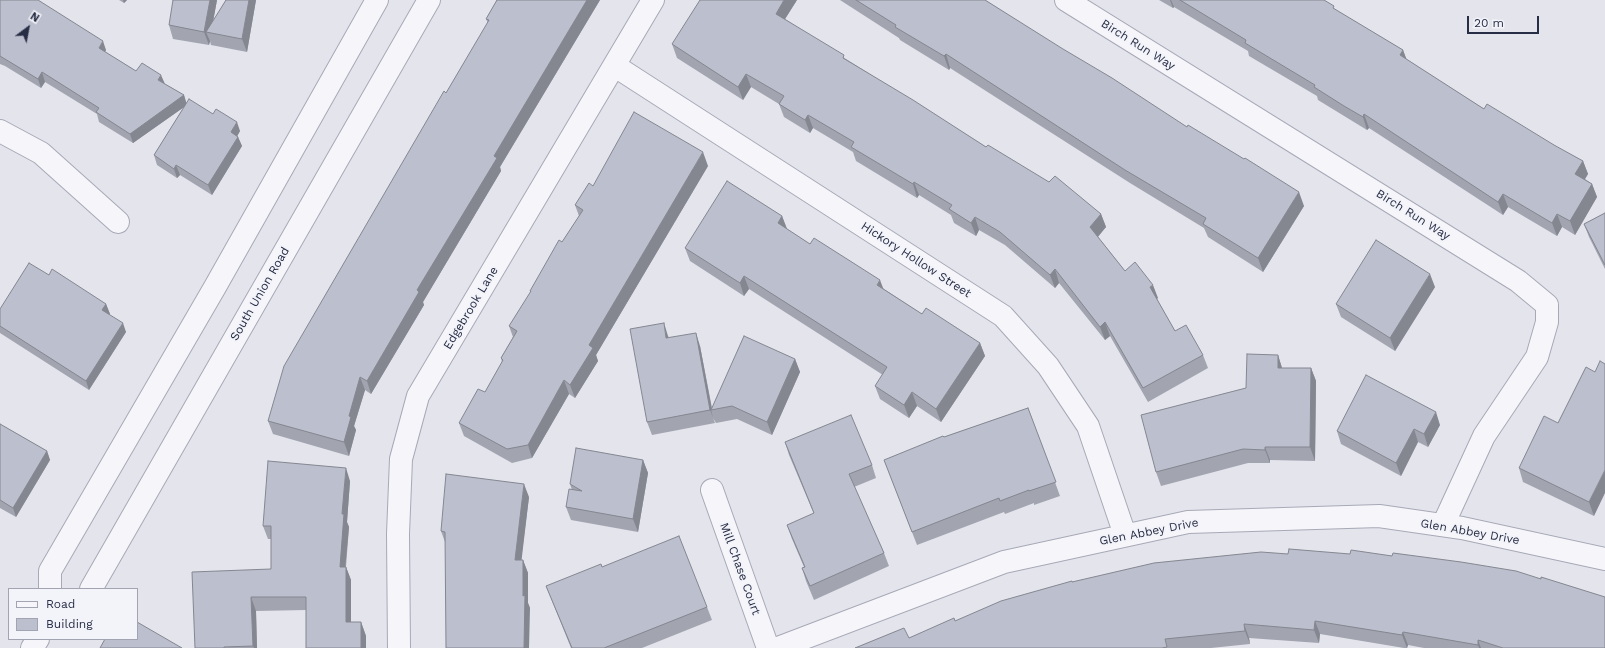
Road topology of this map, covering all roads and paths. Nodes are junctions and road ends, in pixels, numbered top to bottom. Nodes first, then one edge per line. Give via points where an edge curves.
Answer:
1 (377, 0) edge
2 (429, 0) edge
3 (653, 0) edge
4 (1066, 0) edge
5 (615, 66) junction
6 (0, 130) edge
7 (118, 222) dead end
8 (712, 490) dead end
9 (1443, 525) junction
10 (1125, 535) junction
11 (1605, 559) edge
12 (50, 588) edge
13 (92, 588) edge
14 (398, 648) edge
15 (768, 648) edge
16 (778, 648) edge

1 - 12 street via 215,287 50,571
2 - 13 street, South Union Road
3 - 5 street, Edgebrook Lane
4 - 9 street, Birch Run Way via 1518,281 1547,305 1547,322 1537,357 1484,436
5 - 10 street, Hickory Hollow Street via 1003,316 1048,366 1088,426
5 - 14 street, Edgebrook Lane via 418,396 401,459
6 - 7 street via 41,153
8 - 15 street, Mill Chase Court
9 - 10 street, Glen Abbey Drive via 1379,516 1196,521
9 - 11 street, Glen Abbey Drive
10 - 16 street, Glen Abbey Drive via 1004,562

